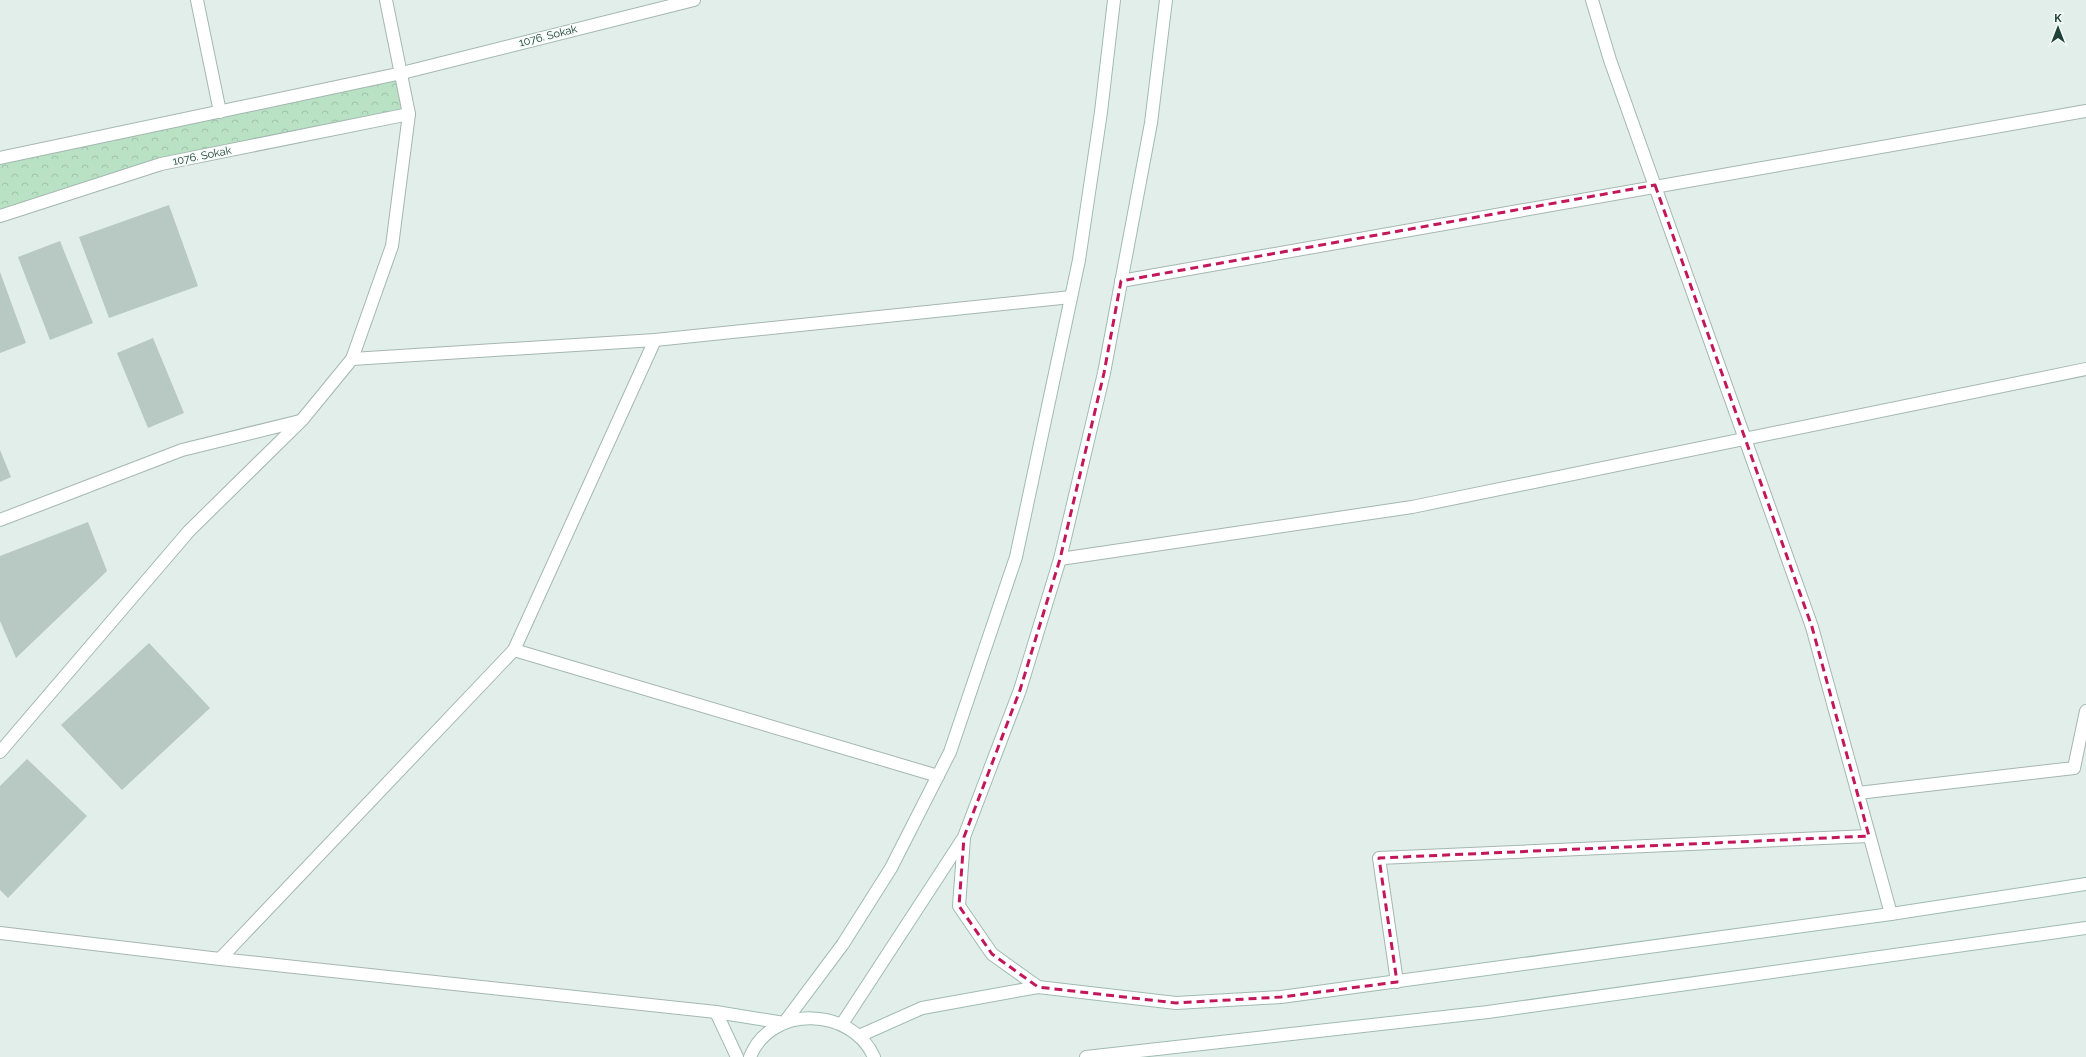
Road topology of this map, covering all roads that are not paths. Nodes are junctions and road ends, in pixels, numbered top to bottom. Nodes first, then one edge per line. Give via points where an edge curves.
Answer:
1 (197, 0) edge
2 (386, 0) edge
3 (694, 0) edge
4 (1114, 0) edge
5 (1166, 0) edge
6 (1592, 0) edge
7 (402, 73) junction
8 (2086, 111) edge
9 (220, 112) junction
10 (409, 114) junction
11 (0, 158) edge
12 (1655, 185) junction
13 (0, 216) edge
14 (1121, 281) junction
15 (1071, 297) junction
16 (655, 340) junction
17 (352, 359) junction
18 (2086, 369) edge
19 (302, 420) junction
20 (1745, 437) junction
21 (0, 520) edge
22 (1060, 559) junction
23 (514, 650) junction
24 (2086, 711) edge
25 (0, 752) edge
26 (938, 776) junction
27 (1858, 793) junction
28 (1870, 836) junction
29 (964, 837) junction
30 (2086, 884) edge
31 (1891, 914) junction
32 (2086, 928) edge
33 (0, 933) edge
34 (220, 959) junction
35 (1397, 982) junction
36 (1038, 987) junction
37 (716, 1012) junction
38 (784, 1023) junction
39 (842, 1024) junction
40 (859, 1036) junction
41 (737, 1057) edge
42 (750, 1057) edge
43 (874, 1057) edge
44 (1086, 1057) edge

1 - 9 street
2 - 7 street
3 - 7 street, 1076. Sokak
4 - 15 street via 1101,112
5 - 14 street via 1151,123
6 - 12 street via 1610,60
7 - 9 street, 1076. Sokak
7 - 10 street
8 - 12 street
9 - 11 street, 1076. Sokak
10 - 13 street, 1076. Sokak via 161,164
10 - 17 street via 392,246
12 - 14 street
12 - 20 street
14 - 22 street via 1104,372
15 - 16 street
15 - 26 street via 1016,558 950,752
16 - 17 street
16 - 23 street
17 - 19 street
18 - 20 street
19 - 21 street via 182,450
19 - 25 street via 189,531
20 - 22 street via 1412,506
20 - 27 street via 1812,627
22 - 29 street via 1020,690
23 - 26 street
23 - 34 street
24 - 27 street via 2074,768
26 - 38 street via 887,874 843,944
27 - 28 street
28 - 31 street
28 - 35 street via 1379,858
29 - 36 street via 959,906 992,954
29 - 39 street
30 - 31 street
31 - 35 street
32 - 44 street via 1488,1012
33 - 34 street
34 - 37 street
35 - 36 street via 1281,997 1176,1003
36 - 40 street via 922,1008
37 - 38 street
37 - 41 street
38 - 39 street via 803,1018 823,1018
38 - 42 street via 765,1035
39 - 40 street
40 - 43 street

